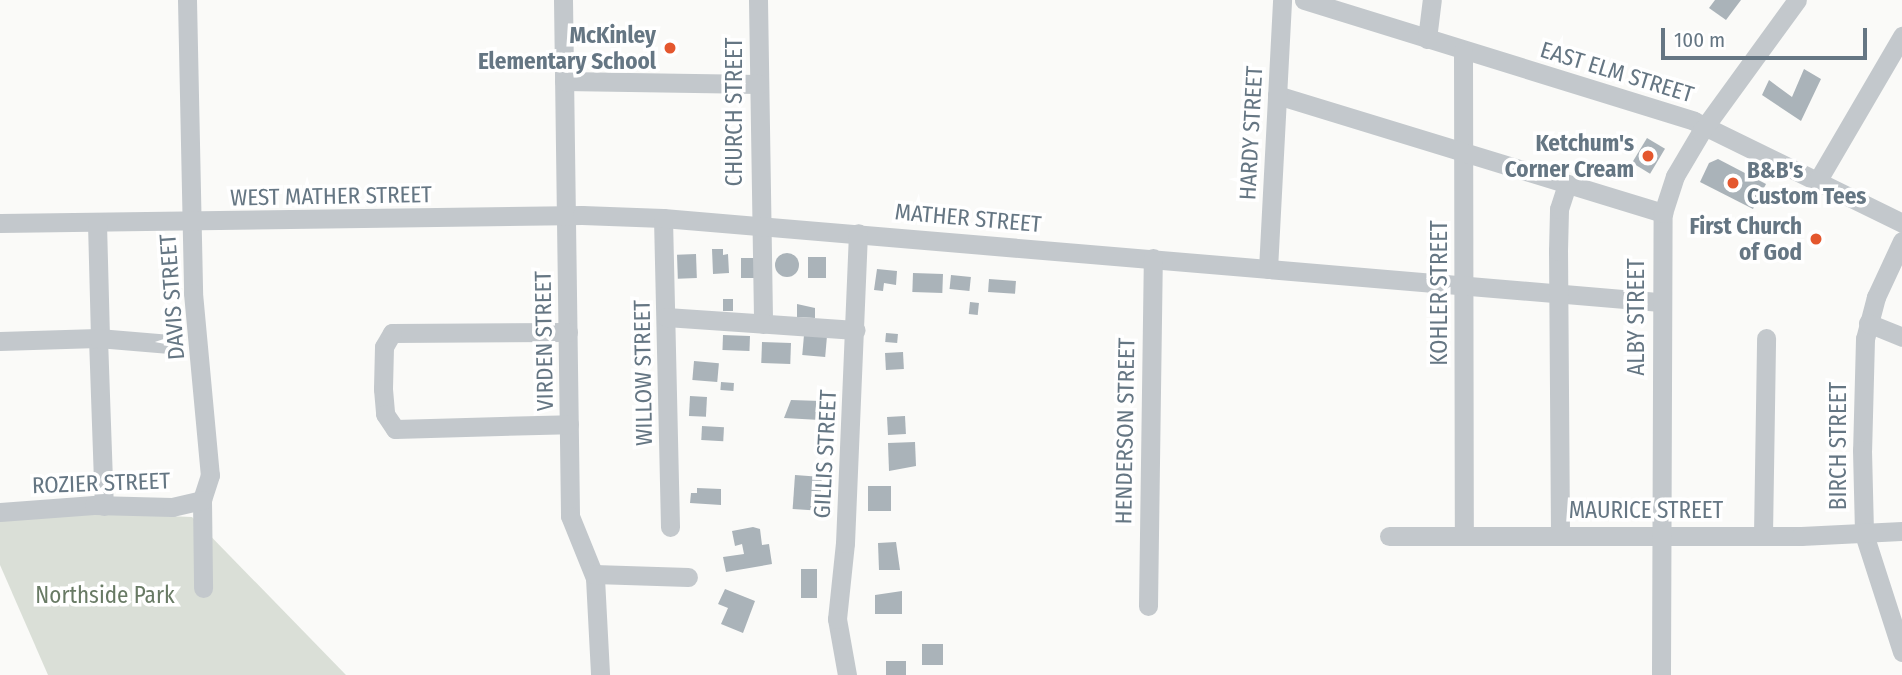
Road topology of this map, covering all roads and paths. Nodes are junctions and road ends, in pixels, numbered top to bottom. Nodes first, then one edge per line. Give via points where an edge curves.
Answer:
1 (187, 0) edge
2 (563, 0) edge
3 (758, 0) edge
4 (1282, 0) edge
5 (1304, 0) edge
6 (1432, 0) edge
7 (1797, 0) edge
8 (1902, 36) edge
9 (1427, 40) junction
10 (1463, 51) junction
11 (565, 82) junction
12 (759, 84) junction
13 (1277, 95) junction
14 (1706, 125) junction
15 (1463, 153) junction
16 (1818, 180) junction
17 (1567, 184) junction
18 (1663, 213) junction
19 (566, 216) junction
20 (663, 218) junction
21 (191, 222) junction
22 (0, 223) edge
23 (97, 223) junction
24 (759, 223) junction
25 (1902, 223) edge
26 (858, 233) junction
27 (1902, 242) edge
28 (1153, 258) junction
29 (1268, 269) junction
30 (1464, 286) junction
31 (1561, 295) junction
32 (1660, 302) junction
33 (666, 317) junction
34 (1868, 323) junction
35 (762, 324) junction
36 (856, 330) junction
37 (568, 332) junction
38 (1902, 337) edge
39 (99, 338) junction
40 (1766, 338) dead end
41 (0, 341) edge
42 (170, 344) dead end
43 (569, 424) junction
44 (202, 500) junction
45 (104, 506) junction
46 (0, 512) edge
47 (670, 527) dead end
48 (1902, 531) edge
49 (1560, 534) junction
50 (1661, 534) junction
51 (1864, 534) junction
52 (1464, 535) junction
53 (1763, 535) junction
54 (1390, 536) dead end
55 (594, 574) junction
56 (688, 577) dead end
57 (203, 588) dead end
58 (1148, 606) dead end
59 (1902, 652) edge
60 (600, 675) edge
61 (847, 675) edge
62 (1661, 675) edge

1 - 21 street, DAVIS STREET
2 - 11 street, VIRDEN STREET
3 - 12 street, CHURCH STREET
4 - 13 street, HARDY STREET
5 - 9 street, EAST ELM STREET
6 - 9 street
7 - 14 street, ALBY STREET
8 - 16 street
9 - 10 street, EAST ELM STREET
10 - 14 street, EAST ELM STREET
10 - 15 street, KOHLER STREET
11 - 12 street
11 - 19 street, VIRDEN STREET
12 - 24 street, CHURCH STREET
13 - 15 street
13 - 29 street, HARDY STREET
14 - 16 street, EAST ELM STREET
14 - 18 street, ALBY STREET via 1675,176
15 - 17 street
15 - 30 street, KOHLER STREET
16 - 25 street, EAST ELM STREET
17 - 18 street
17 - 31 street via 1559,209
18 - 32 street, ALBY STREET
19 - 20 street, WEST MATHER STREET
19 - 21 street, WEST MATHER STREET
19 - 37 street, VIRDEN STREET
20 - 24 street, MATHER STREET
20 - 33 street, WILLOW STREET
21 - 23 street, WEST MATHER STREET
21 - 44 street, DAVIS STREET via 210,475
22 - 23 street, WEST MATHER STREET
23 - 39 street
24 - 26 street, MATHER STREET
24 - 35 street, CHURCH STREET
26 - 28 street, MATHER STREET
26 - 36 street, GILLIS STREET
27 - 34 street, BIRCH STREET
28 - 29 street, MATHER STREET
28 - 58 street, HENDERSON STREET
29 - 30 street, MATHER STREET
30 - 31 street, MATHER STREET
30 - 52 street, KOHLER STREET
31 - 32 street, MATHER STREET
31 - 49 street
32 - 50 street, ALBY STREET
33 - 35 street
33 - 47 street, WILLOW STREET
34 - 38 street
34 - 51 street, BIRCH STREET via 1862,363
35 - 36 street
36 - 61 street, GILLIS STREET via 837,619
37 - 43 street, VIRDEN STREET
37 - 43 street via 392,333 384,348 384,414 396,429
39 - 41 street
39 - 42 street
39 - 45 street
40 - 53 street
43 - 55 street, VIRDEN STREET via 570,516
44 - 45 street, ROZIER STREET via 172,507
44 - 57 street, DAVIS STREET
45 - 46 street, ROZIER STREET
48 - 51 street, MAURICE STREET
49 - 50 street, MAURICE STREET
49 - 52 street, MAURICE STREET
50 - 53 street, MAURICE STREET
50 - 62 street, ALBY STREET
51 - 53 street, MAURICE STREET
51 - 59 street, BIRCH STREET
52 - 54 street, MAURICE STREET
55 - 56 street
55 - 60 street, VIRDEN STREET

